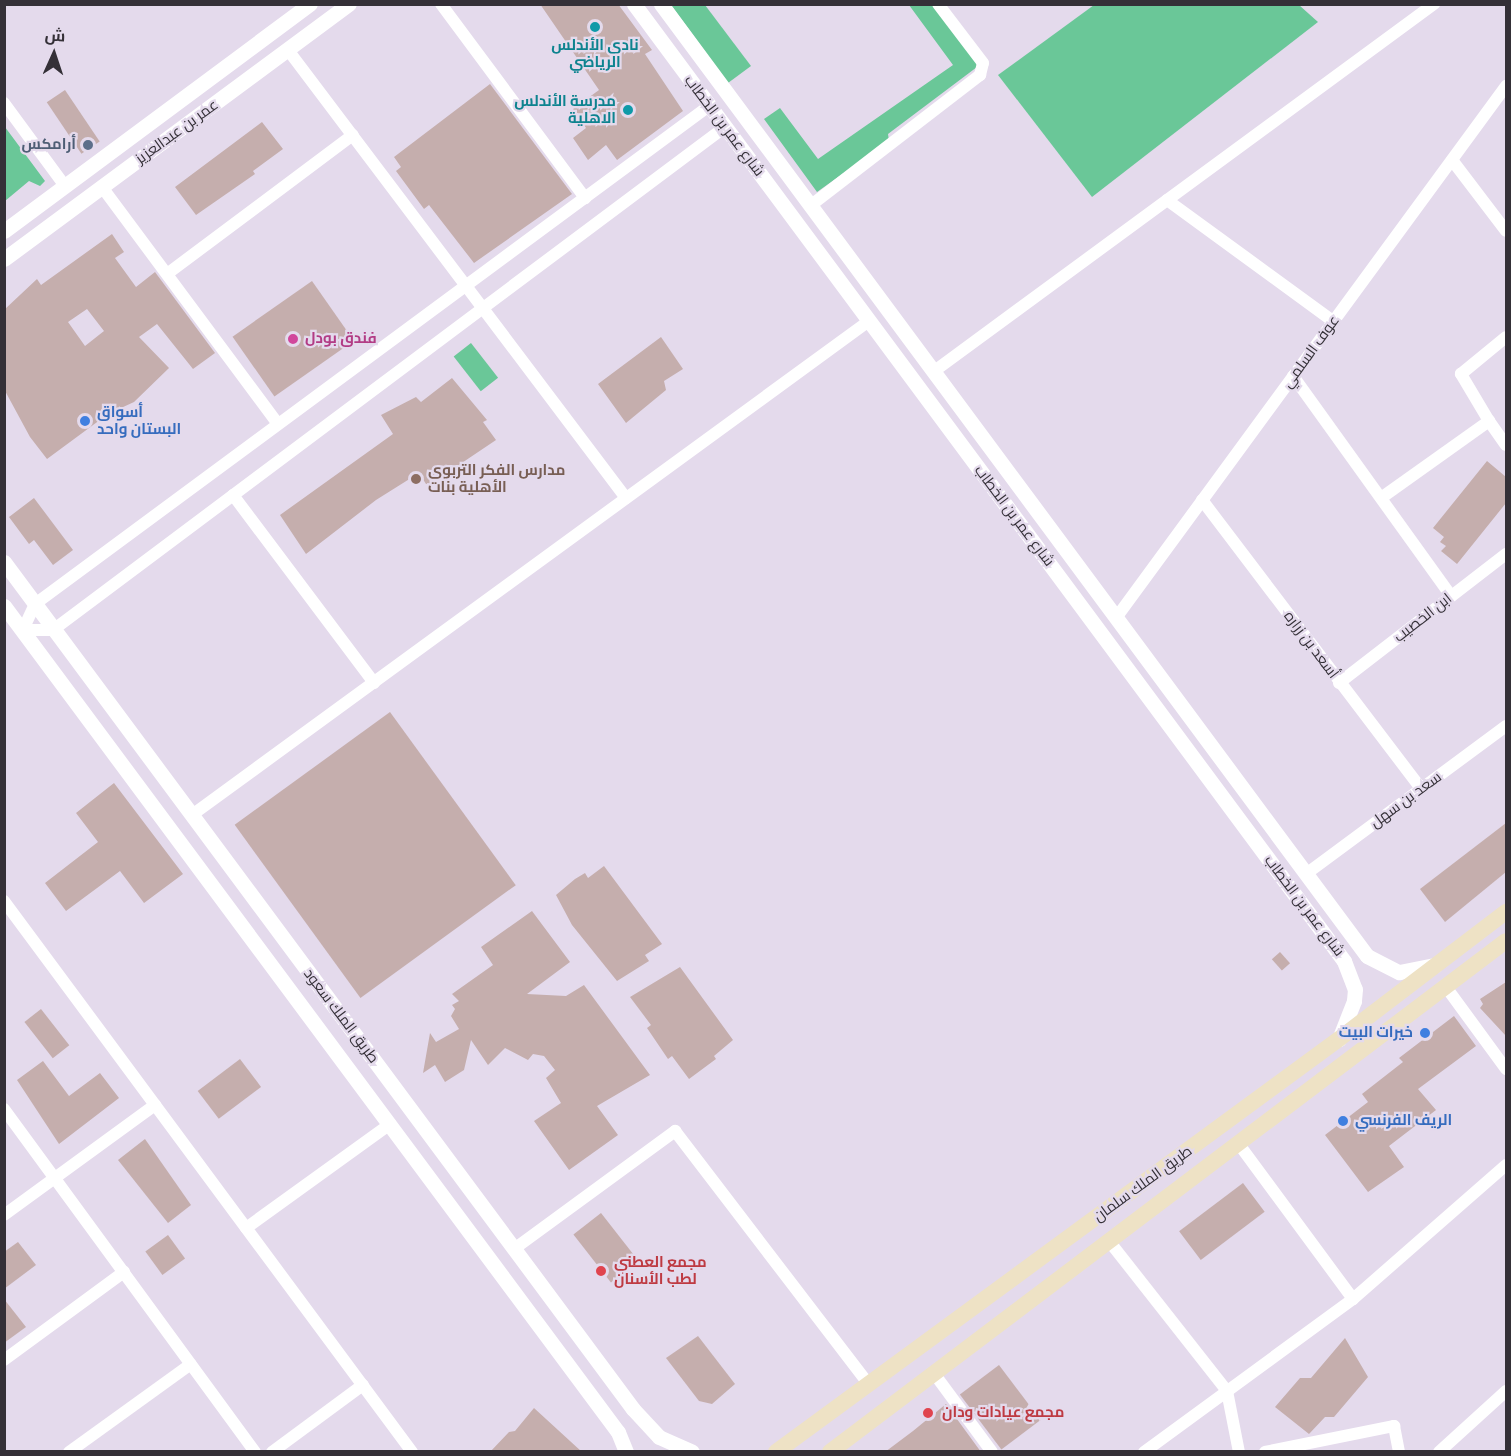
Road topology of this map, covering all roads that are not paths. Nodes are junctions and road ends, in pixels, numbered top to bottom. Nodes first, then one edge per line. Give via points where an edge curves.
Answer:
1 (310, 4) edge
2 (349, 4) edge
3 (441, 4) edge
4 (634, 4) edge
5 (661, 4) edge
6 (938, 4) edge
7 (1434, 4) edge
8 (288, 50) junction
9 (1506, 86) edge
10 (4, 103) edge
11 (709, 106) junction
12 (725, 127) junction
13 (353, 135) junction
14 (1452, 160) junction
15 (65, 186) junction
16 (102, 187) junction
17 (585, 198) junction
18 (1167, 200) junction
19 (810, 206) junction
20 (4, 231) edge
21 (1506, 231) edge
22 (4, 259) edge
23 (167, 274) junction
24 (466, 286) junction
25 (483, 309) junction
26 (869, 321) junction
27 (1334, 321) junction
28 (1506, 337) edge
29 (933, 372) junction
30 (1293, 376) junction
31 (1489, 421) junction
32 (278, 424) junction
33 (1506, 446) edge
34 (233, 495) junction
35 (626, 498) junction
36 (1381, 498) junction
37 (1202, 500) junction
38 (1506, 554) edge
39 (4, 562) edge
40 (1451, 596) junction
41 (35, 604) junction
42 (4, 606) edge
43 (1116, 618) junction
44 (23, 630) junction
45 (53, 630) junction
46 (374, 682) junction
47 (1339, 683) junction
48 (1506, 726) edge
49 (1421, 789) junction
50 (192, 815) junction
51 (1306, 874) junction
52 (4, 902) edge
53 (1506, 912) edge
54 (1506, 941) edge
55 (1435, 965) junction
56 (1446, 987) junction
57 (1340, 1039) junction
58 (1506, 1069) edge
59 (155, 1105) junction
60 (4, 1109) edge
61 (390, 1124) junction
62 (1238, 1143) junction
63 (1506, 1165) edge
64 (55, 1177) junction
65 (4, 1215) edge
66 (246, 1228) junction
67 (1109, 1240) junction
68 (514, 1249) junction
69 (124, 1272) junction
70 (1353, 1299) junction
71 (4, 1360) edge
72 (191, 1364) junction
73 (933, 1372) junction
74 (363, 1385) junction
75 (869, 1385) junction
76 (1227, 1391) junction
77 (1506, 1391) edge
78 (69, 1452) edge
79 (255, 1452) edge
80 (272, 1452) edge
81 (412, 1452) edge
82 (626, 1452) edge
83 (692, 1452) edge
84 (776, 1452) edge
85 (830, 1452) edge
86 (992, 1452) edge
87 (1144, 1452) edge
88 (1239, 1452) edge
89 (1265, 1452) edge
90 (1399, 1452) edge
91 (1439, 1452) edge

1 - 15 street, عمر بن عبدالعزيز
2 - 8 street, عمر بن عبدالعزيز
3 - 17 street
4 - 11 street, شارع عمر بن الخطاب
5 - 19 street, شارع عمر بن الخطاب
6 - 19 street via 983,63 980,75
7 - 18 street
8 - 13 street
8 - 16 street, عمر بن عبدالعزيز
9 - 14 street, عوف السلمي
10 - 15 street
11 - 12 street, شارع عمر بن الخطاب
11 - 17 street
12 - 25 street
12 - 26 street, شارع عمر بن الخطاب
13 - 23 street
13 - 24 street
14 - 21 street
14 - 27 street, عوف السلمي
15 - 20 street, عمر بن عبدالعزيز
16 - 22 street, عمر بن عبدالعزيز
16 - 23 street
17 - 24 street
18 - 27 street
18 - 29 street
19 - 29 street, شارع عمر بن الخطاب
23 - 32 street
24 - 25 street
24 - 32 street
25 - 34 street
25 - 35 street
26 - 35 street
26 - 57 street, شارع عمر بن الخطاب via 1344,961 1355,989
27 - 30 street, عوف السلمي
28 - 31 street via 1461,374
29 - 43 street, شارع عمر بن الخطاب
30 - 36 street
30 - 37 street, عوف السلمي
31 - 33 street
31 - 36 street
32 - 41 street
34 - 45 street
34 - 46 street
35 - 46 street
36 - 40 street
37 - 43 street, عوف السلمي
37 - 47 street, أسعد بن زراره
38 - 40 street, ابن الخصيب
39 - 41 street, طريق الملك سعود
40 - 47 street, ابن الخصيب
41 - 44 street
41 - 45 street, طريق الملك سعود
42 - 44 street, طريق الملك سعود
43 - 51 street, شارع عمر بن الخطاب
44 - 45 street
44 - 61 street, طريق الملك سعود
45 - 50 street, طريق الملك سعود
46 - 50 street
47 - 49 street, أسعد بن زراره
48 - 49 street, سعد بن سهل
49 - 51 street, سعد بن سهل
50 - 68 street, طريق الملك سعود
51 - 55 street, شارع عمر بن الخطاب via 1375,963 1399,972
52 - 59 street
53 - 55 main road, طريق الملك سلمان
54 - 56 main road, طريق الملك سلمان
55 - 57 main road, طريق الملك سلمان
56 - 58 street
56 - 62 main road, طريق الملك سلمان
57 - 75 main road, طريق الملك سلمان
59 - 64 street
59 - 66 street
60 - 64 street
61 - 66 street
61 - 82 street, طريق الملك سعود via 618,1432
62 - 67 main road, طريق الملك سلمان
62 - 70 street
63 - 70 street
64 - 65 street
64 - 69 street
66 - 74 street
67 - 73 main road, طريق الملك سلمان
67 - 76 street
68 - 75 street via 675,1131
68 - 83 street, طريق الملك سعود via 643,1422 659,1437
69 - 71 street
69 - 72 street
70 - 76 street
72 - 78 street
72 - 79 street
73 - 85 main road, طريق الملك سلمان
73 - 86 street
74 - 80 street
74 - 81 street
75 - 84 main road, طريق الملك سلمان
76 - 87 street
76 - 88 street
77 - 91 street
89 - 90 street via 1394,1426

